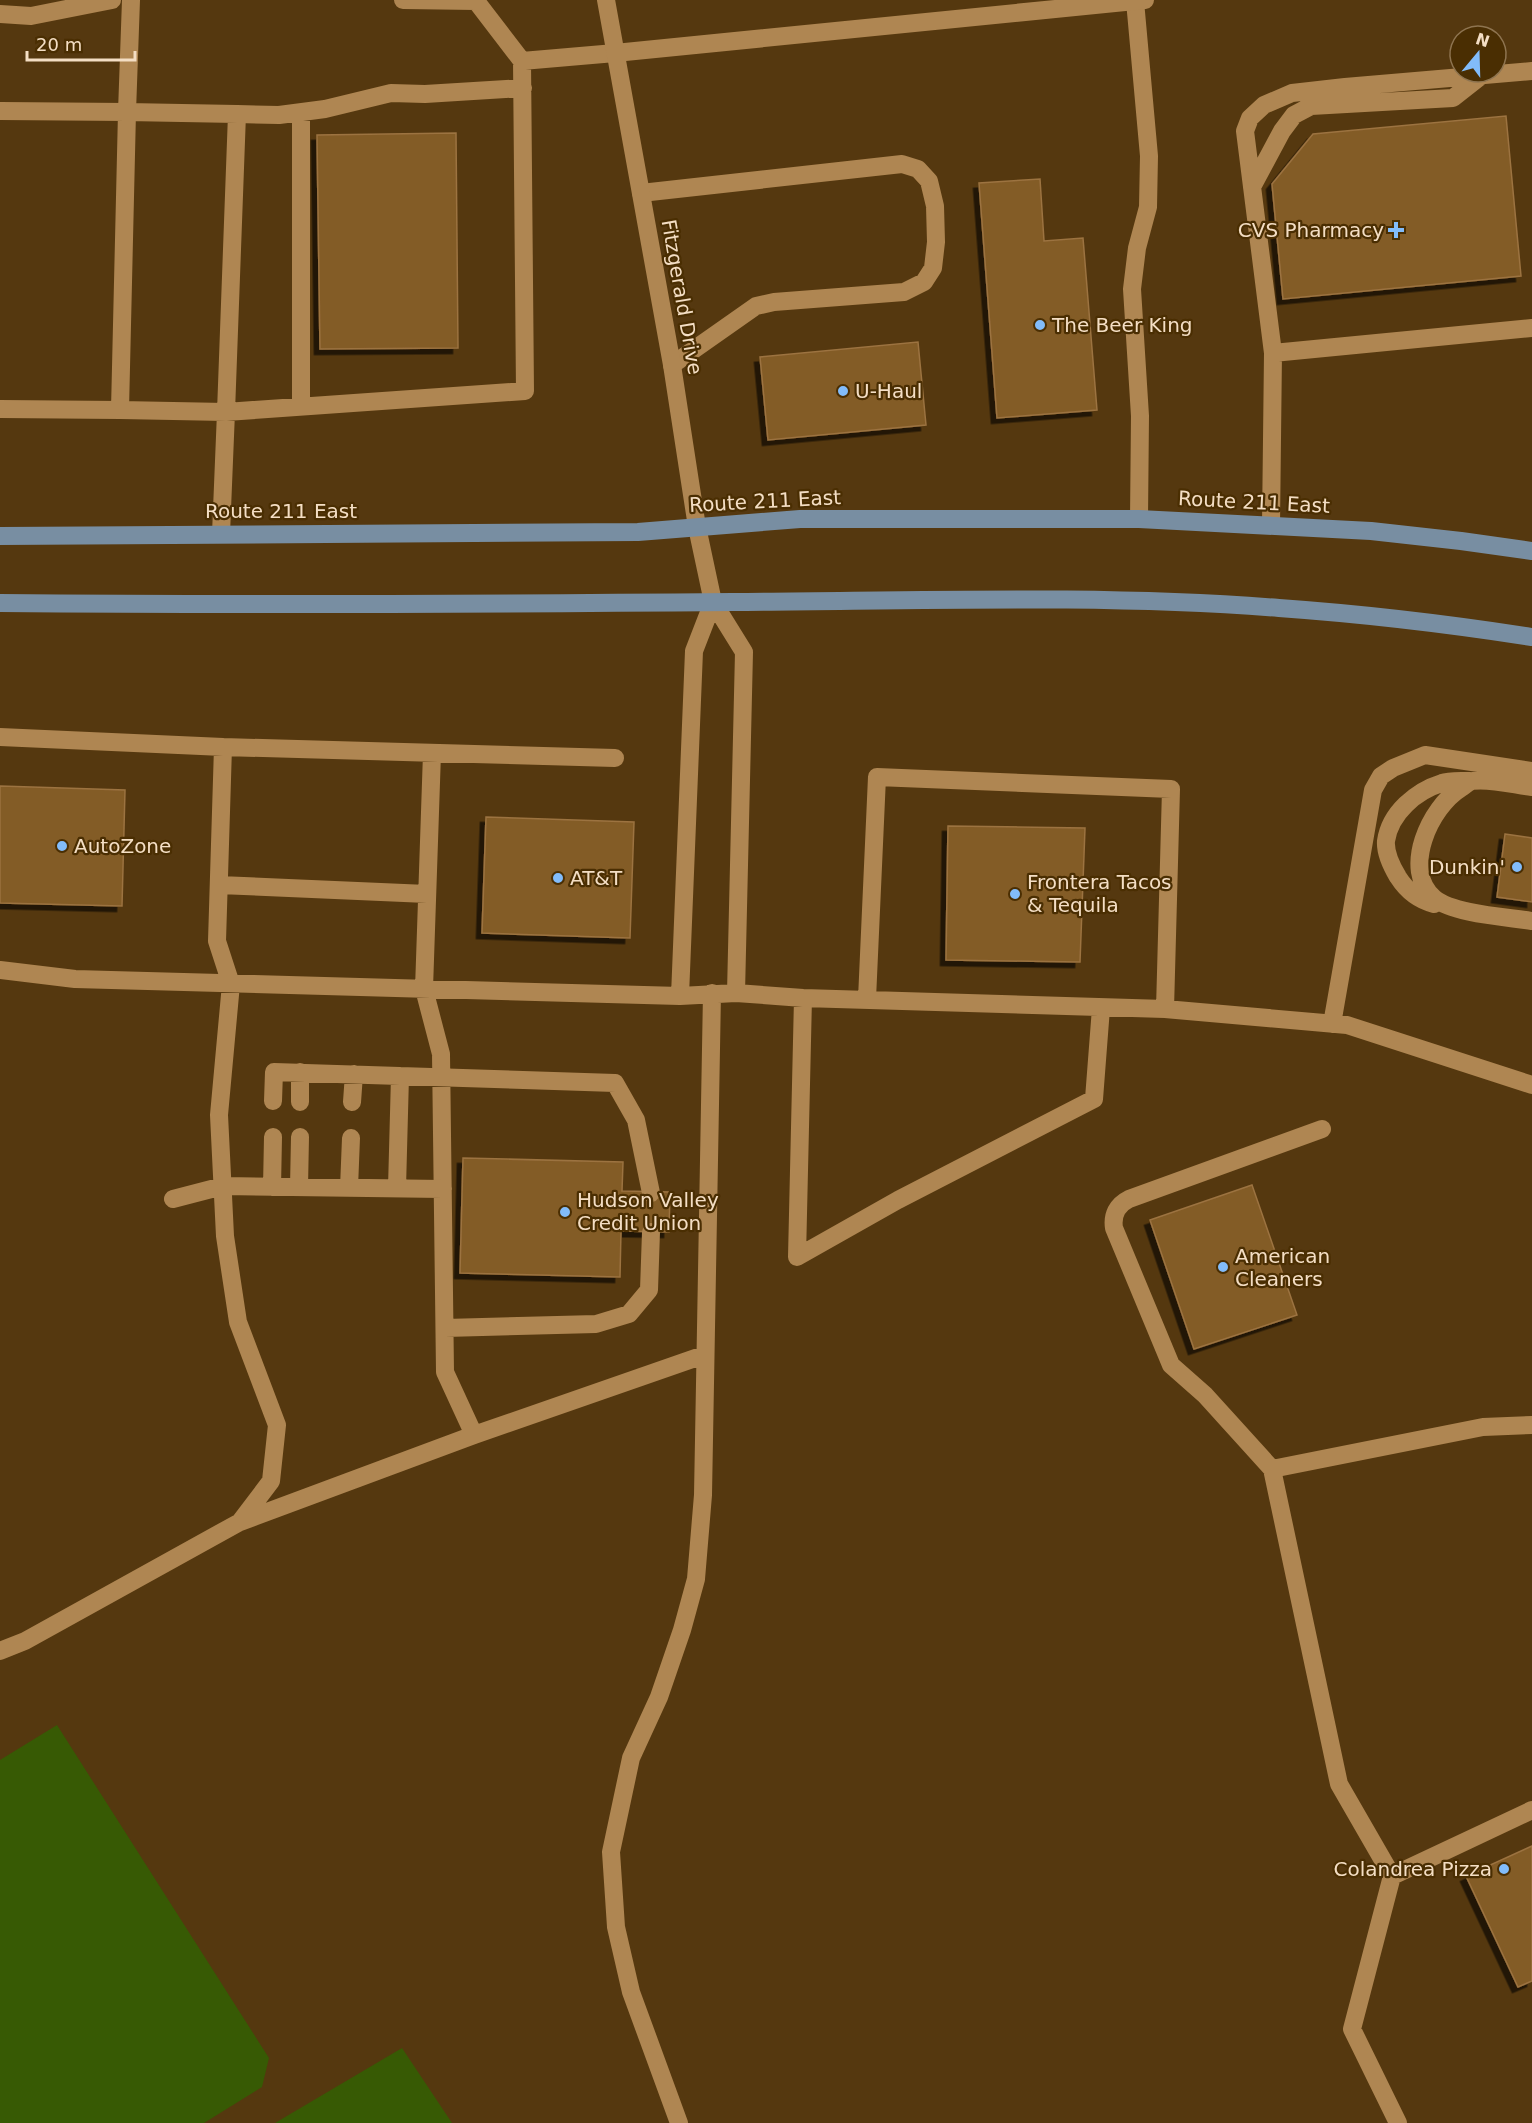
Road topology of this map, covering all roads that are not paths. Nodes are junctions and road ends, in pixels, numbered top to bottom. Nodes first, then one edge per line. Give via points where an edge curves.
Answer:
1 (112, 0) edge
2 (131, 0) edge
3 (403, 0) edge
4 (606, 0) edge
5 (1140, 1) edge
6 (20, 8) edge
7 (0, 14) edge
8 (615, 53) junction
9 (522, 61) junction
10 (1532, 71) edge
11 (1508, 73) edge
12 (1448, 79) edge
13 (1471, 84) edge
14 (523, 88) junction
15 (0, 111) edge
16 (128, 112) junction
17 (301, 112) junction
18 (237, 114) junction
19 (1252, 187) junction
20 (641, 193) junction
21 (1532, 328) edge
22 (1273, 353) junction
23 (672, 365) junction
24 (301, 406) junction
25 (0, 409) edge
26 (120, 410) junction
27 (226, 412) junction
28 (1139, 519) junction
29 (1270, 525) junction
30 (697, 527) junction
31 (221, 534) junction
32 (0, 536) edge
33 (1532, 551) edge
34 (713, 602) junction
35 (0, 603) edge
36 (1532, 637) edge
37 (0, 736) edge
38 (223, 747) junction
39 (432, 753) junction
40 (615, 758) dead end
41 (1532, 771) edge
42 (1472, 781) junction
43 (1532, 787) edge
44 (219, 885) junction
45 (427, 894) junction
46 (1451, 908) junction
47 (1532, 921) edge
48 (0, 970) edge
49 (231, 984) junction
50 (424, 989) junction
51 (712, 993) junction
52 (735, 993) junction
53 (680, 996) junction
54 (803, 998) junction
55 (867, 999) junction
56 (1101, 1008) junction
57 (1165, 1009) junction
58 (1332, 1024) junction
59 (300, 1072) junction
60 (354, 1074) junction
61 (400, 1076) junction
62 (442, 1078) junction
63 (1532, 1085) edge
64 (273, 1101) dead end
65 (300, 1101) dead end
66 (352, 1101) dead end
67 (1322, 1129) dead end
68 (273, 1137) dead end
69 (300, 1137) dead end
70 (351, 1137) dead end
71 (223, 1186) junction
72 (272, 1187) junction
73 (299, 1187) junction
74 (349, 1188) junction
75 (397, 1188) junction
76 (443, 1189) junction
77 (651, 1192) dead end
78 (173, 1199) dead end
79 (651, 1232) dead end
80 (445, 1328) junction
81 (704, 1355) junction
82 (1532, 1425) edge
83 (474, 1435) junction
84 (1272, 1468) junction
85 (240, 1522) junction
86 (0, 1651) edge
87 (1532, 1810) edge
88 (1392, 1876) junction
89 (679, 2123) edge
90 (1398, 2123) edge

1 - 6 street via 31,16
2 - 16 street
3 - 9 street via 476,1
4 - 8 street, Fitzgerald Drive
5 - 8 street
5 - 28 street via 1149,156 1148,207 1132,289 1140,416
6 - 7 street
8 - 9 street
8 - 20 street, Fitzgerald Drive
9 - 14 street
10 - 11 street
12 - 19 street via 1292,93 1264,105 1250,118 1245,131
13 - 19 street via 1453,98 1311,106 1294,115 1282,131
14 - 17 street via 391,93
14 - 24 street via 525,391
15 - 16 street
16 - 18 street
16 - 26 street
17 - 18 street
17 - 24 street
18 - 27 street
19 - 22 street
20 - 23 street, Fitzgerald Drive
20 - 23 street via 902,164 918,169 929,181 935,206 933,268 924,282 904,292 756,306
21 - 22 street
22 - 29 street
23 - 30 street, Fitzgerald Drive
24 - 27 street
25 - 26 street
26 - 27 street
27 - 31 street
28 - 29 main road, Route 211 East
28 - 30 main road, Route 211 East via 800,519
29 - 33 main road, Route 211 East via 1371,531
30 - 31 main road, Route 211 East via 638,532
30 - 34 street, Fitzgerald Drive
31 - 32 main road, Route 211 East
34 - 35 main road
34 - 36 main road via 1173,602 1372,616
34 - 52 street via 744,652
34 - 53 street via 694,651
37 - 38 street
38 - 39 street
38 - 44 street
39 - 40 street
39 - 45 street
41 - 58 street via 1425,755 1381,776 1373,790
42 - 43 street
42 - 46 street via 1454,792 1438,810 1419,857 1423,886
42 - 46 street via 1443,782 1420,793 1404,805 1386,842 1404,886 1422,901
44 - 45 street
44 - 49 street via 217,941
45 - 50 street
46 - 47 street
48 - 49 street via 75,979
49 - 50 street
49 - 71 street via 219,1115
50 - 53 street
50 - 62 street via 441,1054
51 - 52 street
51 - 53 street
51 - 81 street
52 - 54 street
54 - 55 street
54 - 56 street via 798,1257 898,1200 1094,1100
55 - 56 street
55 - 57 street via 877,777 1171,789
56 - 57 street
57 - 58 street
58 - 63 street via 1347,1025
59 - 60 street
59 - 64 street via 274,1072
59 - 65 street
60 - 61 street
60 - 66 street
61 - 62 street
61 - 75 street
62 - 76 street
62 - 77 street via 615,1083 636,1120
67 - 84 street via 1129,1199 1119,1206 1113,1220 1171,1365 1205,1395
68 - 72 street
69 - 73 street
70 - 74 street
71 - 72 street
71 - 78 street
71 - 85 street via 225,1236 238,1322 277,1425 271,1481
72 - 73 street
73 - 74 street
74 - 75 street
75 - 76 street
76 - 80 street
79 - 80 street via 650,1290 629,1314 597,1324
80 - 83 street via 445,1372
81 - 83 street
81 - 89 street via 703,1495 696,1579 659,1697 631,1758 611,1852 616,1927 631,1992
82 - 84 street via 1483,1427
83 - 85 street
84 - 88 street via 1339,1784
85 - 86 street via 25,1641
87 - 88 street
88 - 90 street via 1352,2029

